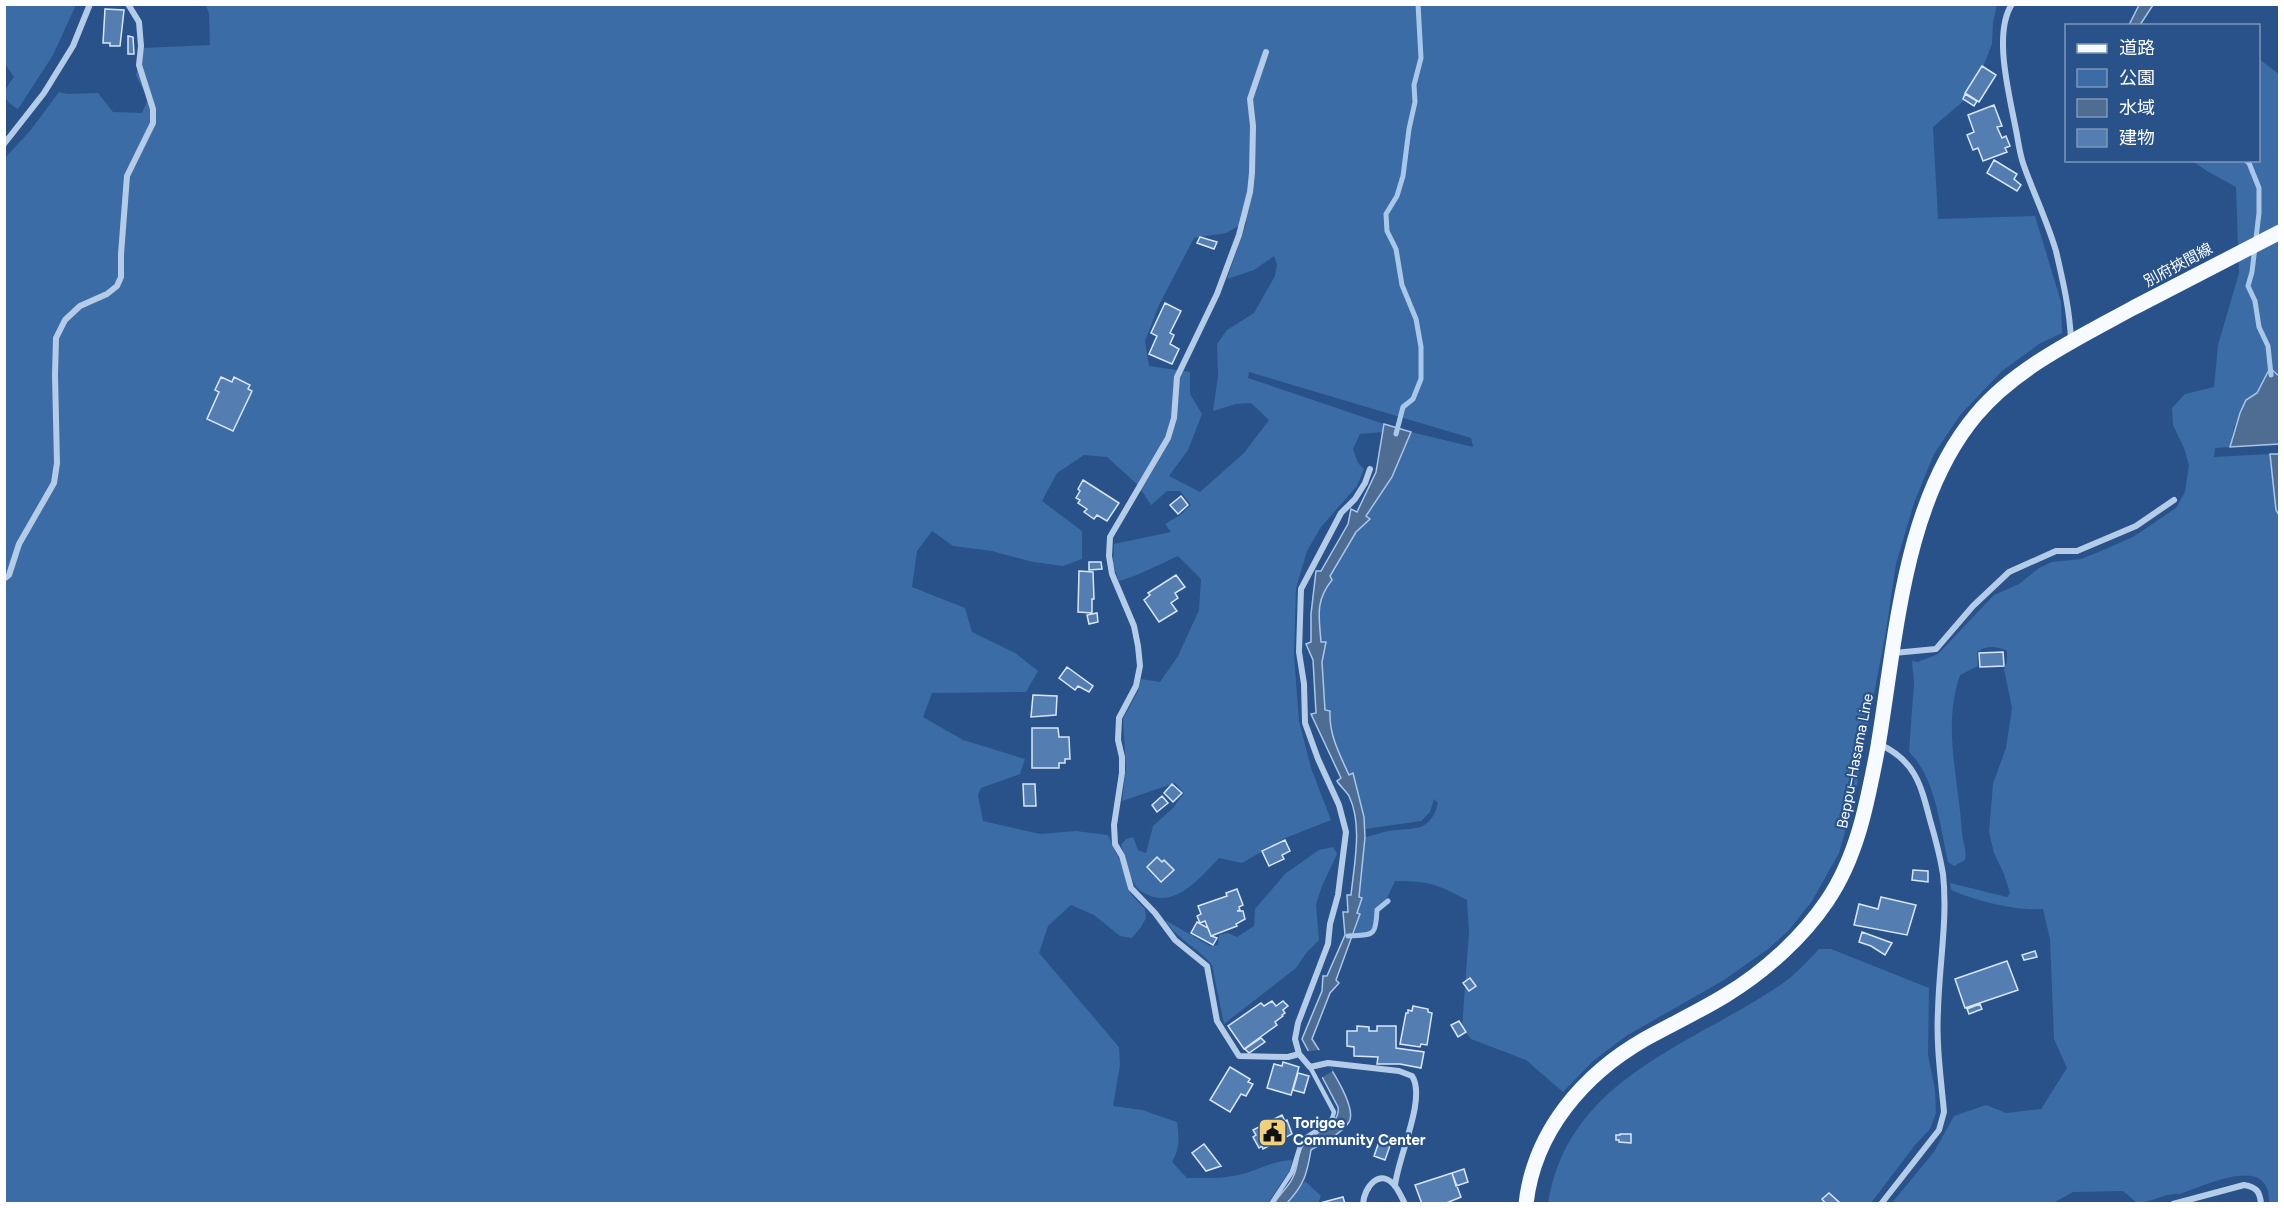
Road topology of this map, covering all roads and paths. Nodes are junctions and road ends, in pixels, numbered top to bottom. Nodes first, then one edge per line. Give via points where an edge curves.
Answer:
1 (90, 4) edge
2 (128, 4) edge
3 (2012, 4) edge
4 (1266, 52) dead end
5 (4, 144) edge
6 (2280, 232) edge
7 (2093, 330) joint
8 (2072, 342) junction
9 (1370, 469) dead end
10 (2174, 500) dead end
11 (4, 579) edge
12 (1893, 653) junction
13 (1878, 744) junction
14 (1299, 1054) junction
15 (1312, 1066) junction
16 (1395, 1186) junction
17 (1271, 1203) edge
18 (1363, 1203) edge
19 (1405, 1203) edge
20 (1526, 1203) edge
21 (1881, 1203) edge
22 (2173, 1203) edge
23 (2261, 1203) edge

1 - 5 street via 73,46 44,93
2 - 11 street via 139,22 139,65 153,109 153,123 127,176 121,277 107,294 80,306 65,320 56,338 54,483
3 - 8 street via 2007,13 2003,51 2010,94 2023,163 2056,252
4 - 14 street via 1250,99 1252,173 1239,235 1177,377 1174,418 1168,438 1110,537 1112,574 1134,626 1140,666 1136,686 1119,718 1122,772 1113,835 1131,888 1175,940 1207,966 1217,1021 1239,1056
6 - 7 main road, 別府挾間線
7 - 8 main road, Beppu–Hasama Line
8 - 12 main road, Beppu–Hasama Line via 2009,382 1977,413 1953,445 1916,534
9 - 14 street via 1365,483 1337,520 1301,589 1299,652 1305,723 1346,832 1328,944 1298,1023 1295,1039
10 - 12 street via 2136,526 2077,551 2056,551 2009,572 1973,606 1936,650
12 - 13 main road, Beppu–Hasama Line
13 - 20 main road, Beppu–Hasama Line via 1858,838 1827,902 1805,929 1755,975 1625,1052 1577,1093 1542,1145
13 - 21 street via 1894,751 1915,773 1943,873 1944,918 1938,1010 1943,1121
14 - 15 street
15 - 16 street via 1399,1071 1415,1080 1415,1103
15 - 17 lane via 1334,1112 1332,1119 1302,1140 1292,1172
16 - 18 street via 1376,1178 1366,1190
16 - 19 street
22 - 23 street via 2244,1185 2258,1191

